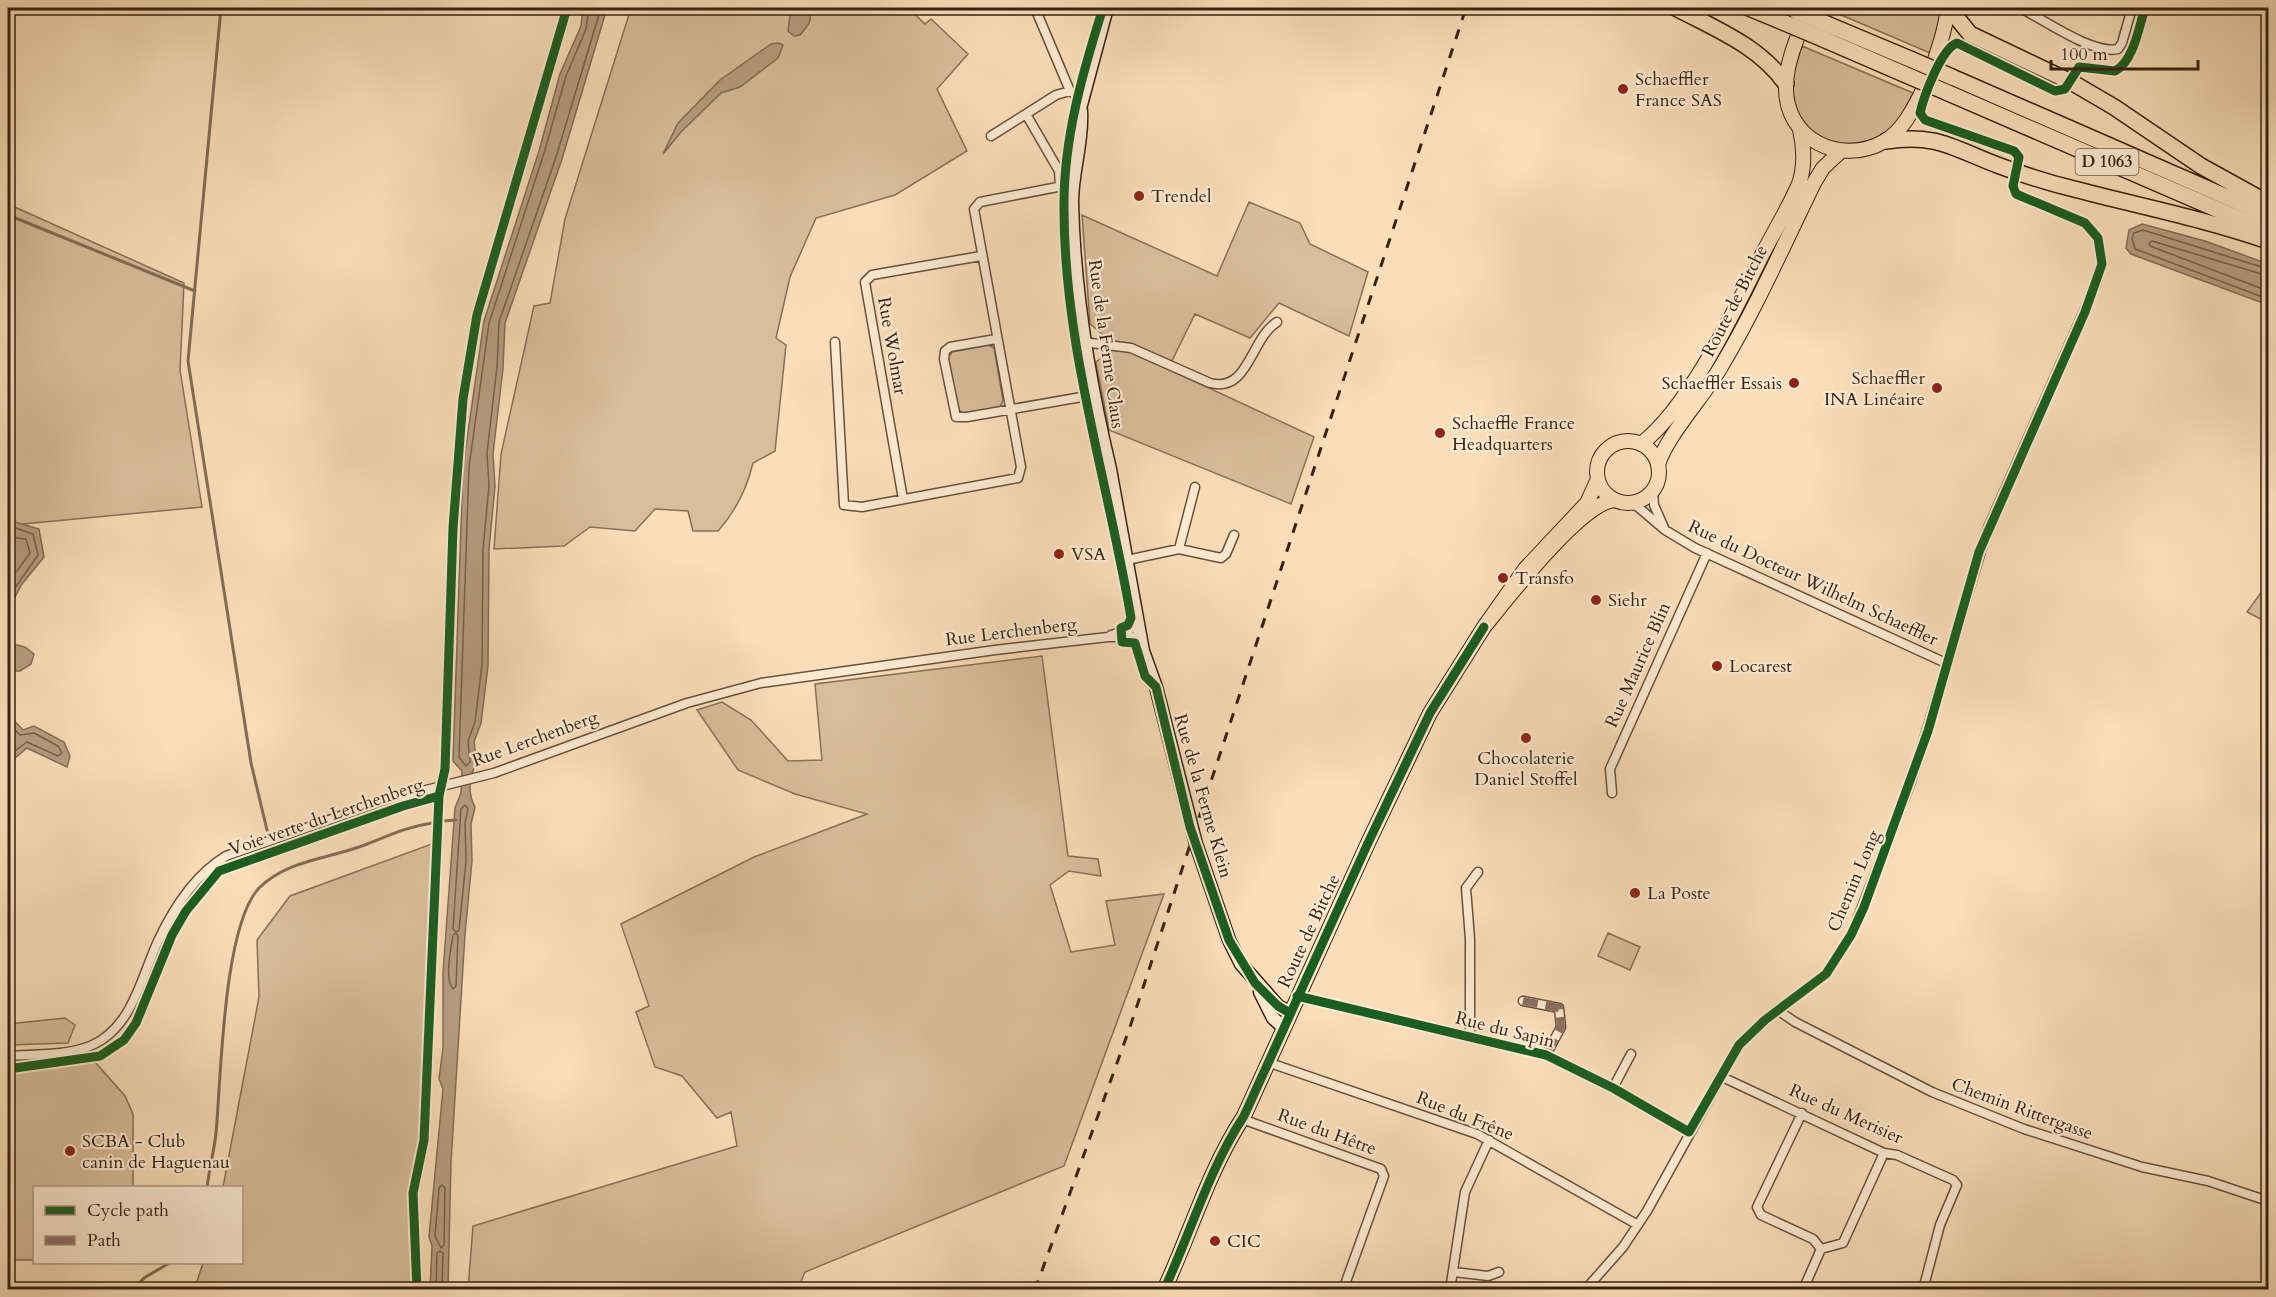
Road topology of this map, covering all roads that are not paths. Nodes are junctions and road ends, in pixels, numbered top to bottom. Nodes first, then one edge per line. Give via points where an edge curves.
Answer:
1 (1035, 8) edge
2 (1107, 8) edge
3 (1676, 8) edge
4 (1749, 8) edge
5 (1949, 8) edge
6 (2020, 8) edge
7 (2132, 8) edge
8 (1796, 13) edge
9 (1826, 32) junction
10 (1786, 84) junction
11 (1949, 85) junction
12 (1070, 91) junction
13 (1082, 106) junction
14 (1026, 114) junction
15 (1800, 130) junction
16 (991, 136) dead end
17 (1886, 141) junction
18 (1840, 152) junction
19 (1066, 185) junction
20 (2268, 203) edge
21 (2268, 215) edge
22 (2268, 231) edge
23 (2268, 241) edge
24 (981, 256) junction
25 (2096, 284) dead end
26 (1277, 322) dead end
27 (996, 339) junction
28 (835, 342) dead end
29 (1083, 342) junction
30 (1093, 395) junction
31 (1011, 410) junction
32 (1641, 444) junction
33 (1658, 465) junction
34 (1598, 479) junction
35 (1195, 487) dead end
36 (1653, 490) junction
37 (903, 499) junction
38 (1614, 500) junction
39 (1629, 503) junction
40 (1665, 530) junction
41 (1234, 535) dead end
42 (1179, 549) junction
43 (1707, 553) junction
44 (1127, 560) junction
45 (1484, 627) junction
46 (1139, 632) junction
47 (1948, 663) junction
48 (1612, 793) dead end
49 (1478, 872) dead end
50 (1255, 983) junction
51 (1297, 996) junction
52 (1523, 1000) dead end
53 (1779, 1011) junction
54 (1290, 1013) junction
55 (1283, 1027) junction
56 (1470, 1037) junction
57 (1631, 1054) dead end
58 (1546, 1055) junction
59 (8, 1056) edge
60 (1268, 1062) junction
61 (1720, 1076) junction
62 (1613, 1088) junction
63 (1802, 1113) junction
64 (1242, 1119) junction
65 (1689, 1132) junction
66 (1489, 1140) junction
67 (1884, 1153) junction
68 (2268, 1201) edge
69 (1638, 1225) junction
70 (1821, 1249) junction
71 (1454, 1272) junction
72 (1499, 1272) dead end
73 (1164, 1290) edge
74 (1343, 1290) edge
75 (1450, 1290) edge
76 (1585, 1290) edge
77 (1803, 1290) edge
78 (1923, 1290) edge

1 - 12 street
2 - 13 street, Rue de la Ferme Claus
3 - 10 highway via 1756,51
4 - 8 highway, D 1063
5 - 17 main road via 1929,74 1905,121
5 - 20 highway via 1970,34 2071,82 2201,166
6 - 7 street via 2085,43 2111,50 2120,47
8 - 9 highway, D 1063, bridge
8 - 10 main road, Route de Bitche
9 - 11 highway, D 1063, bridge via 1904,74
9 - 11 highway, D 1063, bridge via 1910,59
10 - 15 main road, Route de Bitche via 1791,115
11 - 21 highway, D 1063
11 - 22 highway, D 1063
12 - 13 street
12 - 14 street
13 - 19 street, Rue de la Ferme Claus via 1074,168
14 - 16 street
14 - 19 street
15 - 18 main road via 1815,142
15 - 32 main road, Route de Bitche via 1804,157 1799,183 1734,311 1677,406 1657,432
17 - 18 main road
17 - 23 highway via 1907,137 1938,140 1999,166 2073,189 2198,218
18 - 33 main road, Route de Bitche via 1819,174 1748,320
19 - 24 street via 977,203 974,214
19 - 29 street, Rue de la Ferme Claus
24 - 27 street
24 - 37 street, Rue Wolmar via 872,275 865,282
25 - 47 street, Chemin Long via 1988,528
26 - 29 street via 1258,339 1238,378 1223,385 1131,348
27 - 31 street
27 - 31 street via 945,351 952,409 959,418
28 - 37 street via 844,505 862,507
29 - 30 street, Rue de la Ferme Claus
30 - 31 street
30 - 44 street, Rue de la Ferme Claus
31 - 37 street via 1022,471 1018,478
32 - 33 main road
32 - 34 main road via 1622,442 1608,449 1599,462
33 - 36 main road
34 - 38 main road
34 - 45 main road, Route de Bitche via 1587,503 1525,569
35 - 42 street
36 - 39 main road via 1645,498
36 - 40 street, Rue du Docteur Wilhelm Schaeffler via 1654,505
38 - 39 main road
38 - 45 main road, Route de Bitche via 1591,512 1564,537
39 - 40 street, Rue du Docteur Wilhelm Schaeffler
40 - 43 street, Rue du Docteur Wilhelm Schaeffler
41 - 42 street via 1221,558
42 - 44 street
43 - 47 street, Rue du Docteur Wilhelm Schaeffler
43 - 48 street, Rue Maurice Blin via 1610,770
44 - 46 street, Rue de la Ferme Claus
45 - 51 main road, Route de Bitche via 1430,713
46 - 50 street, Rue de la Ferme Klein via 1196,844 1229,940
46 - 59 street, Rue Lerchenberg via 761,683 687,703 459,784 377,803 226,856 198,880 172,916 126,1016 114,1031 80,1049
47 - 53 street, Chemin Long via 1911,782 1851,935 1826,974
49 - 56 street via 1466,888
50 - 54 street, Rue de la Ferme Klein
50 - 55 street, Rue de la Ferme Klein via 1273,1018
51 - 54 main road, Route de Bitche
51 - 56 street, Rue du Sapin
52 - 58 street, Rue du Sapin via 1559,1008 1560,1027
53 - 61 street, Chemin Long via 1747,1035
53 - 68 street, Chemin Rittergasse via 1932,1092 2024,1129 2119,1161 2208,1181
54 - 55 main road, Route de Bitche
55 - 60 main road, Route de Bitche
56 - 58 street, Rue du Sapin
57 - 62 street
58 - 62 street, Rue du Sapin
60 - 64 main road, Route de Bitche
60 - 66 street, Rue du Frêne
61 - 63 street, Rue du Merisier
61 - 65 street, Chemin Long
62 - 65 street, Rue du Sapin
63 - 67 street, Rue du Merisier
63 - 70 street via 1757,1208 1761,1215 1813,1239
64 - 73 main road, Route de Bitche via 1197,1210
64 - 74 street, Rue du Hêtre via 1381,1169 1384,1176
65 - 69 street, Chemin Long
66 - 69 street, Rue du Frêne
66 - 71 street via 1465,1191
67 - 70 street via 1843,1243
67 - 78 street, Rue du Merisier via 1898,1155 1957,1185 1940,1225
69 - 76 street, Chemin Long
70 - 77 street
71 - 72 street via 1488,1276
71 - 75 street

